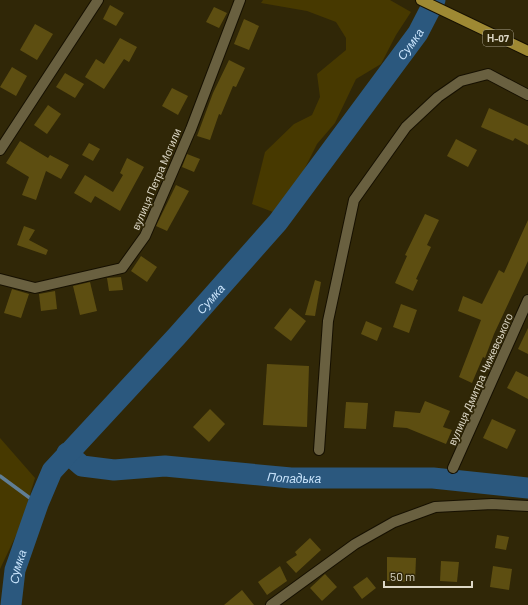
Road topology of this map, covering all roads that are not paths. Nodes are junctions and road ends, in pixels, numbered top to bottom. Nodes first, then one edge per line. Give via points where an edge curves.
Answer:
1 (98, 0) edge
2 (240, 0) edge
3 (421, 0) edge
4 (528, 51) edge
5 (528, 95) edge
6 (0, 150) edge
7 (0, 279) edge
8 (528, 300) edge
9 (319, 450) dead end
10 (453, 468) dead end
11 (528, 506) edge
12 (271, 605) edge

1 - 6 street
2 - 7 street, вулиця Петра Могили via 191,129 145,236 122,268 35,288
3 - 4 main road, Н-07
5 - 9 street via 488,74 461,81 438,97 406,127 354,200 328,322
8 - 10 street, вулиця Дмитра Чижевського
11 - 12 street via 492,504 435,507 394,522 355,544

